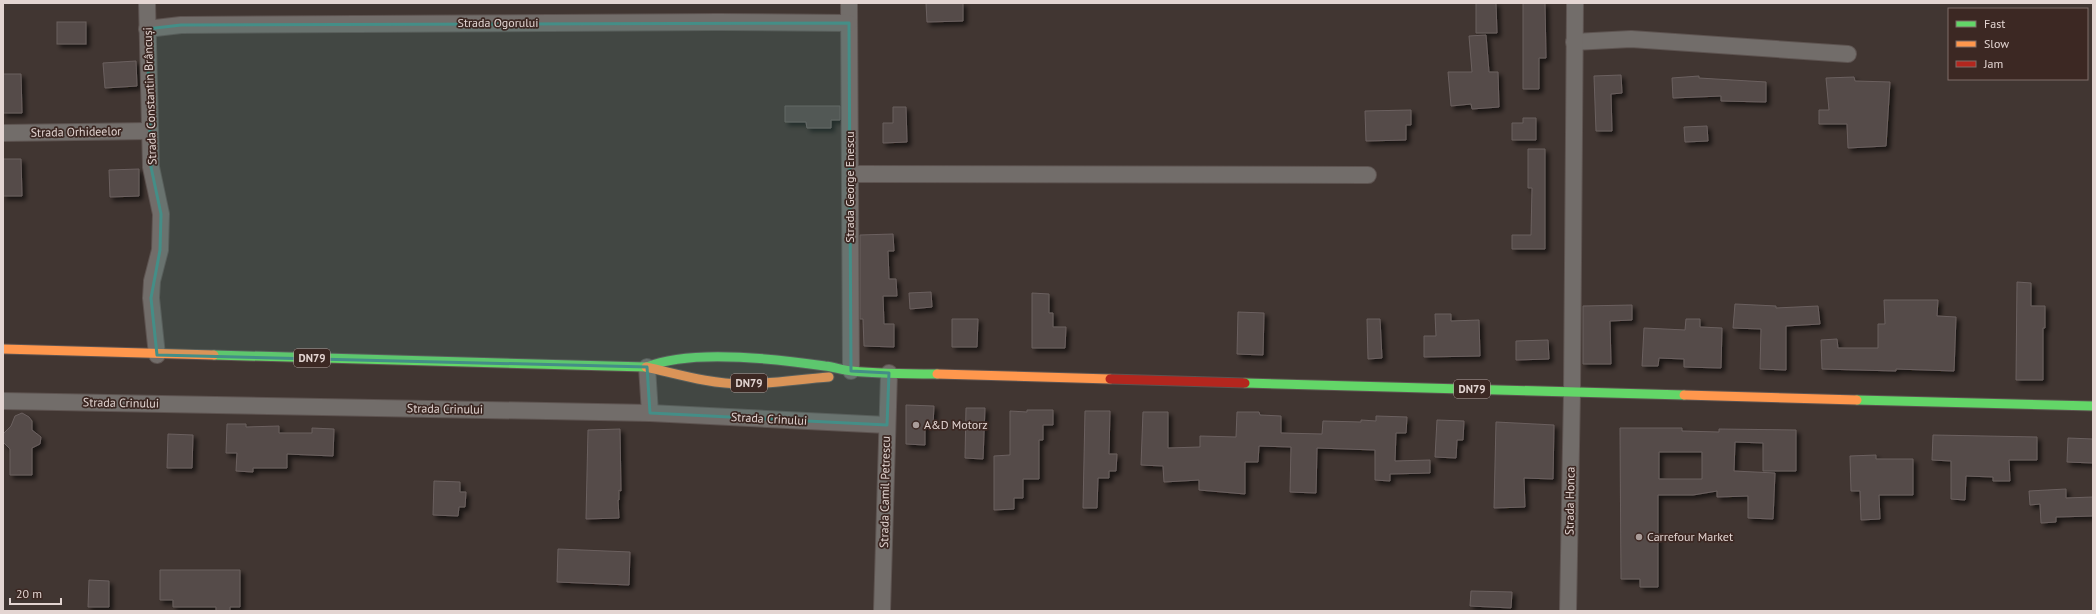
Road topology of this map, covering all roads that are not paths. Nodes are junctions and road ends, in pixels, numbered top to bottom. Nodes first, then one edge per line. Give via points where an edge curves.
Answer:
1 (147, 3) edge
2 (849, 3) edge
3 (1575, 3) edge
4 (849, 23) junction
5 (147, 29) junction
6 (1574, 42) junction
7 (1848, 54) dead end
8 (150, 131) junction
9 (3, 133) edge
10 (850, 174) junction
11 (1368, 175) dead end
12 (3, 349) edge
13 (157, 355) junction
14 (647, 367) junction
15 (851, 371) junction
16 (888, 373) junction
17 (1572, 392) junction
18 (3, 401) edge
19 (2093, 406) edge
20 (650, 412) junction
21 (887, 425) junction
22 (882, 611) edge
23 (1568, 611) edge

1 - 5 street, Strada Constantin Brâncuși
2 - 4 street, Strada George Enescu
3 - 6 street, Strada Honca
4 - 5 street, Strada Ogorului via 189,25
4 - 10 street, Strada George Enescu
5 - 8 street, Strada Constantin Brâncuși
6 - 7 street via 1631,39
6 - 17 street, Strada Honca
8 - 9 street, Strada Orhideelor
8 - 13 street, Strada Constantin Brâncuși via 151,167 161,214 160,250 152,281 151,298
10 - 11 street
10 - 15 street, Strada George Enescu
12 - 13 highway, DN79
13 - 14 highway, DN79
14 - 15 highway, DN79 via 660,361 711,357 747,358
14 - 15 highway, DN79 via 663,372 743,384 826,378
14 - 20 street
15 - 16 highway, DN79
16 - 17 highway, DN79
16 - 21 street, Strada Camil Petrescu
17 - 19 highway, DN79
17 - 23 street, Strada Honca
18 - 20 street, Strada Crinului
20 - 21 street, Strada Crinului
21 - 22 street, Strada Camil Petrescu

